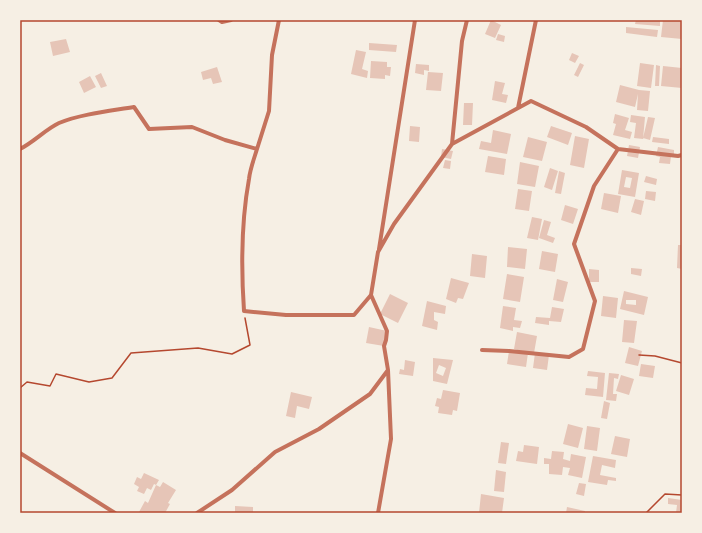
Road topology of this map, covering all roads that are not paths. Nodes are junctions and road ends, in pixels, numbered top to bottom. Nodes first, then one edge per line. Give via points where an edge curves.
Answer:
1 (219, 20) edge
2 (232, 20) edge
3 (279, 20) edge
4 (415, 20) edge
5 (467, 20) edge
6 (536, 20) edge
7 (518, 108) junction
8 (452, 144) junction
9 (20, 149) edge
10 (257, 149) junction
11 (618, 149) junction
12 (682, 155) edge
13 (378, 252) junction
14 (370, 295) junction
15 (482, 350) dead end
16 (388, 370) junction
17 (20, 453) edge
18 (115, 513) edge
19 (197, 513) edge
20 (378, 513) edge

1 - 2 street
3 - 10 street via 272,55 269,111
4 - 13 street
5 - 8 street via 462,41
6 - 7 street
7 - 8 street
7 - 11 street via 531,101 586,127
8 - 13 street via 394,224
9 - 10 street via 58,124 134,107 149,129 192,127
10 - 14 street via 249,178 242,225 244,311 286,315 354,315
11 - 12 street
11 - 15 street via 594,186 574,244 595,301 583,349 569,357
13 - 14 street
14 - 16 street via 387,331 384,346
16 - 19 street via 370,394 319,430 276,452 232,490
16 - 20 street via 391,439
17 - 18 street

